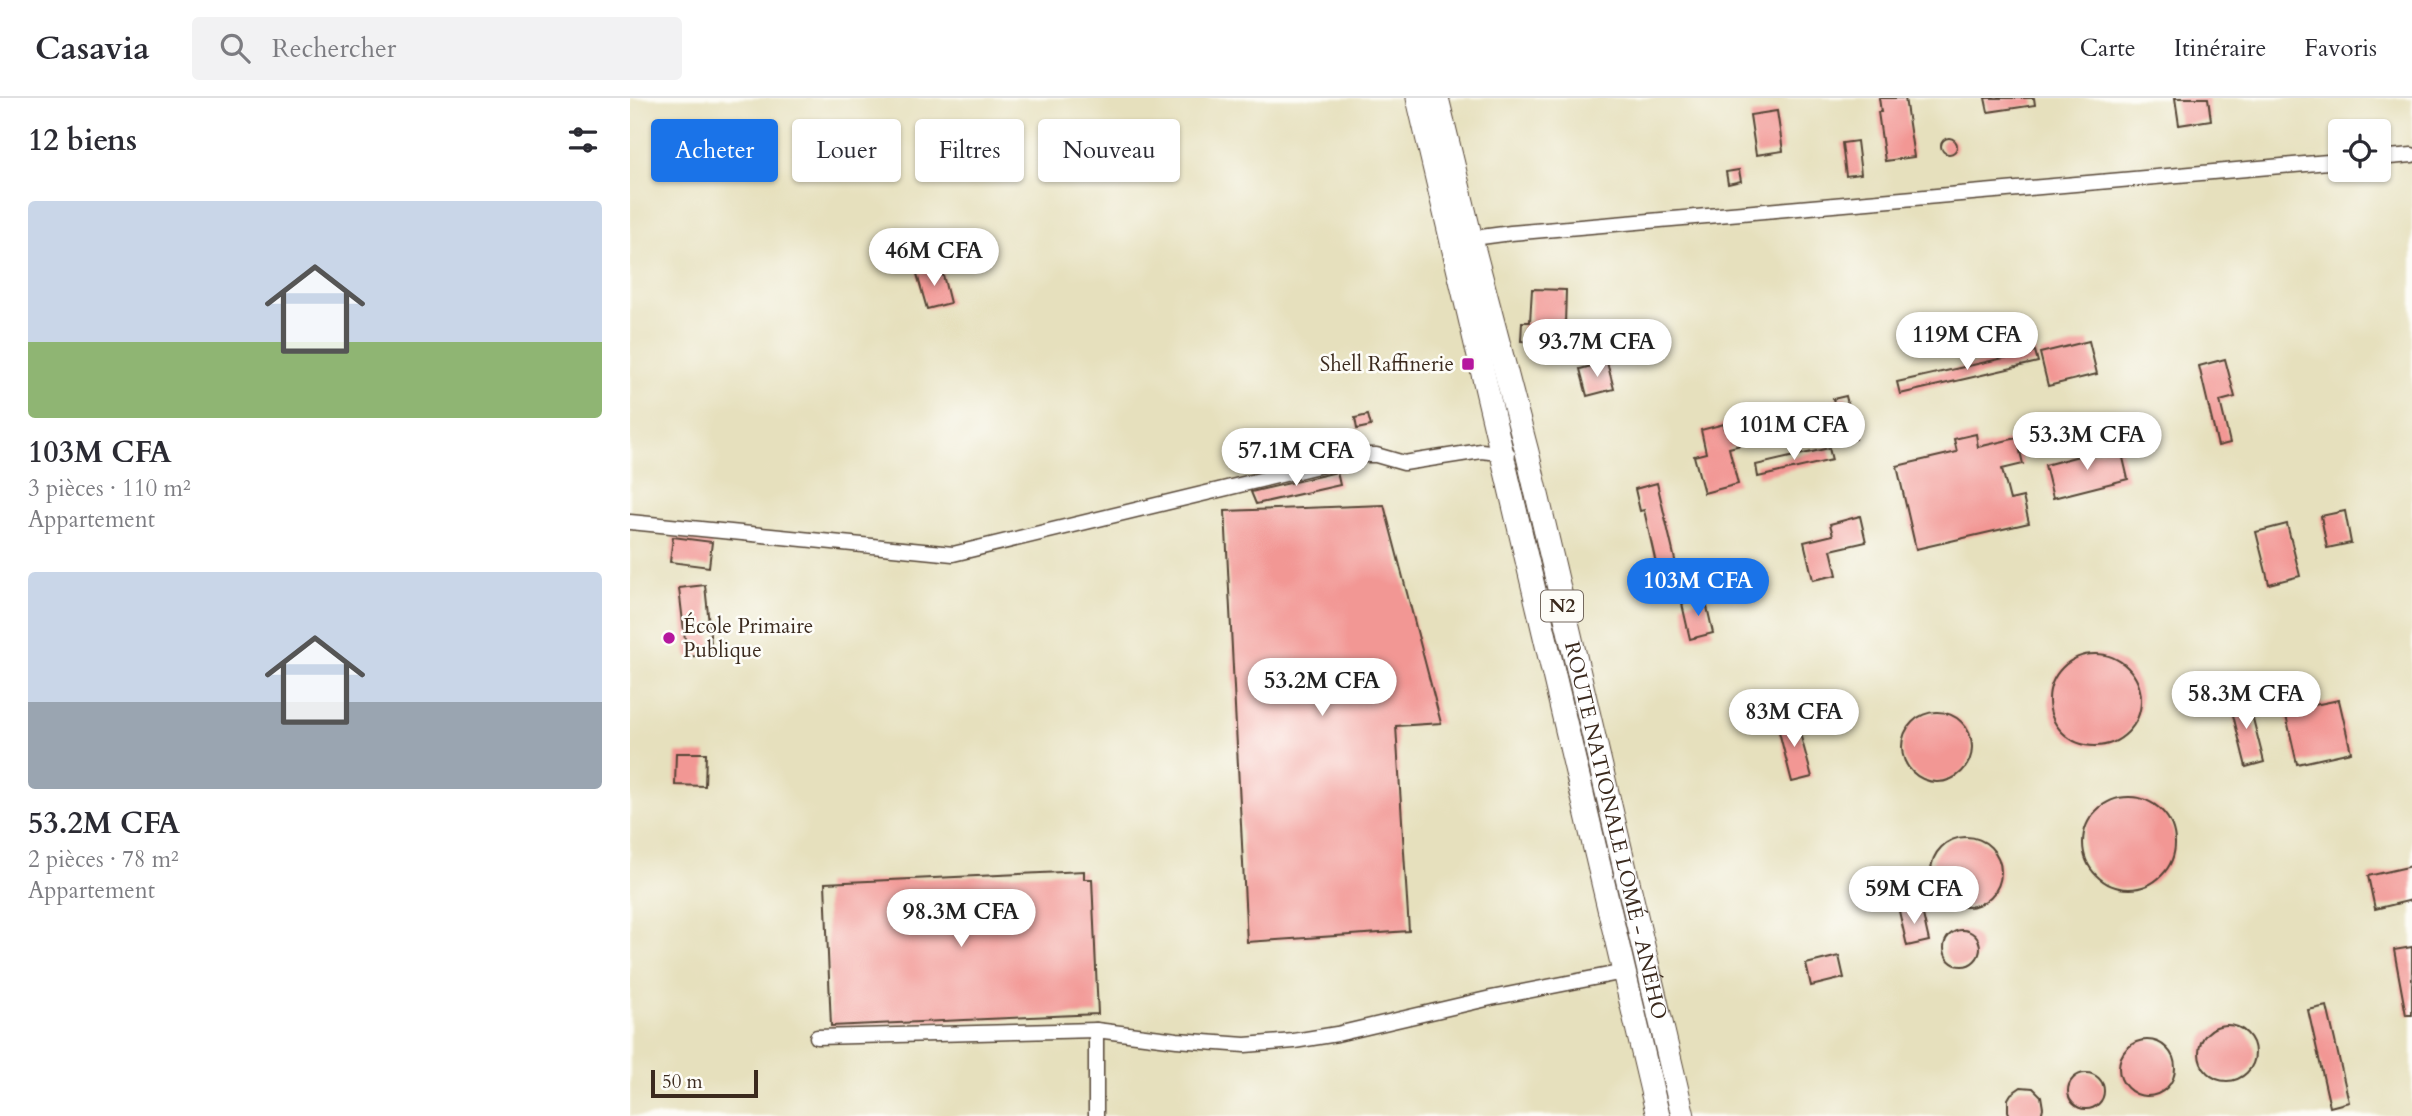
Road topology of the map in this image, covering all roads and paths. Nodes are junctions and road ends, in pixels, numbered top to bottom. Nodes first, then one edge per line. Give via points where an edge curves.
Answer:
1 (1418, 98) edge
2 (1437, 98) edge
3 (2412, 155) edge
4 (2391, 157) edge
5 (2328, 162) edge
6 (1461, 239) junction
7 (1527, 452) junction
8 (1503, 454) junction
9 (630, 522) edge
10 (1624, 972) junction
11 (1096, 1030) junction
12 (817, 1037) dead end
13 (1096, 1116) edge
14 (1658, 1116) edge
15 (1683, 1116) edge

1 - 6 highway, ROUTE NATIONALE LOMÉ - ANÉHO / N2
2 - 6 highway, ROUTE NATIONALE LOMÉ - ANÉHO / N2
3 - 4 street
5 - 6 street
6 - 7 highway, ROUTE NATIONALE LOMÉ - ANÉHO / N2
6 - 8 highway, ROUTE NATIONALE LOMÉ - ANÉHO / N2
7 - 8 street
7 - 15 highway, ROUTE NATIONALE LOMÉ - ANÉHO / N2
8 - 9 street via 1481,451 1404,463 1364,455 953,554
8 - 10 highway, ROUTE NATIONALE LOMÉ - ANÉHO / N2
10 - 11 street via 1294,1041 1245,1045
10 - 14 highway, ROUTE NATIONALE LOMÉ - ANÉHO / N2
11 - 12 street
11 - 13 street

